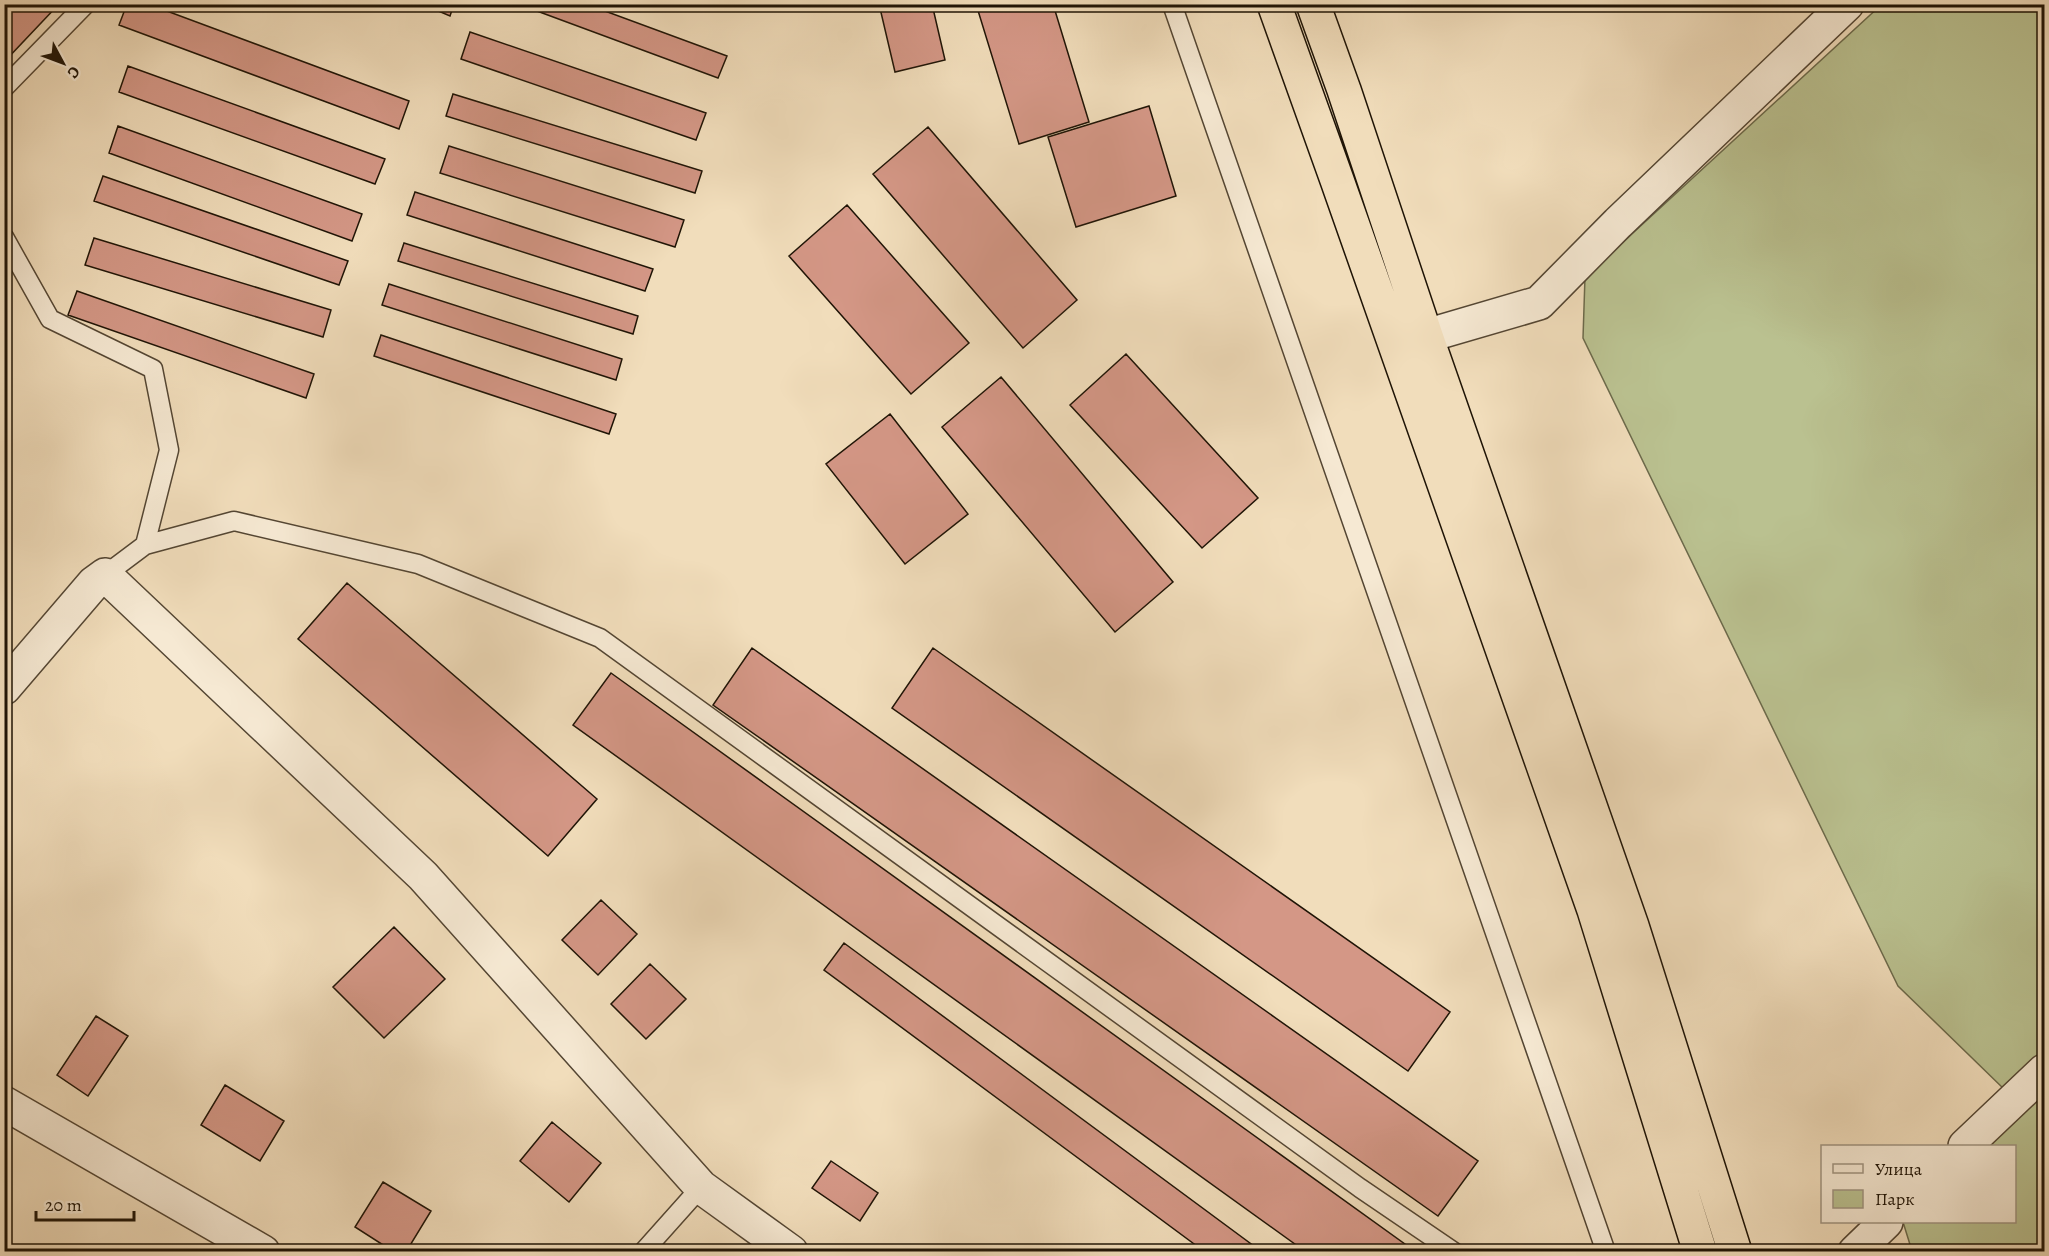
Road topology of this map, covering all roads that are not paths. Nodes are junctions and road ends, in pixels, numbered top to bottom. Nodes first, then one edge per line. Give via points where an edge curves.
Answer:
1 (86, 4) edge
2 (1172, 4) edge
3 (1274, 4) edge
4 (1313, 4) edge
5 (1848, 4) edge
6 (4, 88) edge
7 (4, 237) edge
8 (1426, 336) junction
9 (145, 545) junction
10 (105, 575) junction
11 (4, 688) edge
12 (2044, 1071) edge
13 (4, 1103) edge
14 (1966, 1145) edge
15 (701, 1187) junction
16 (263, 1251) edge
17 (643, 1251) edge
18 (791, 1251) edge
19 (1454, 1251) edge
20 (1606, 1251) edge
21 (1700, 1251) edge
22 (1735, 1251) edge

1 - 6 lane
2 - 20 lane
3 - 21 highway via 1594,910
4 - 8 highway
5 - 8 street via 1539,303
7 - 9 lane via 50,319 153,369 169,450
8 - 22 highway via 1632,926
9 - 10 lane
9 - 19 lane via 234,521 418,564 600,638 1360,1188
10 - 11 street
10 - 15 street via 423,876
12 - 14 street
13 - 16 street
15 - 17 lane
15 - 18 street

